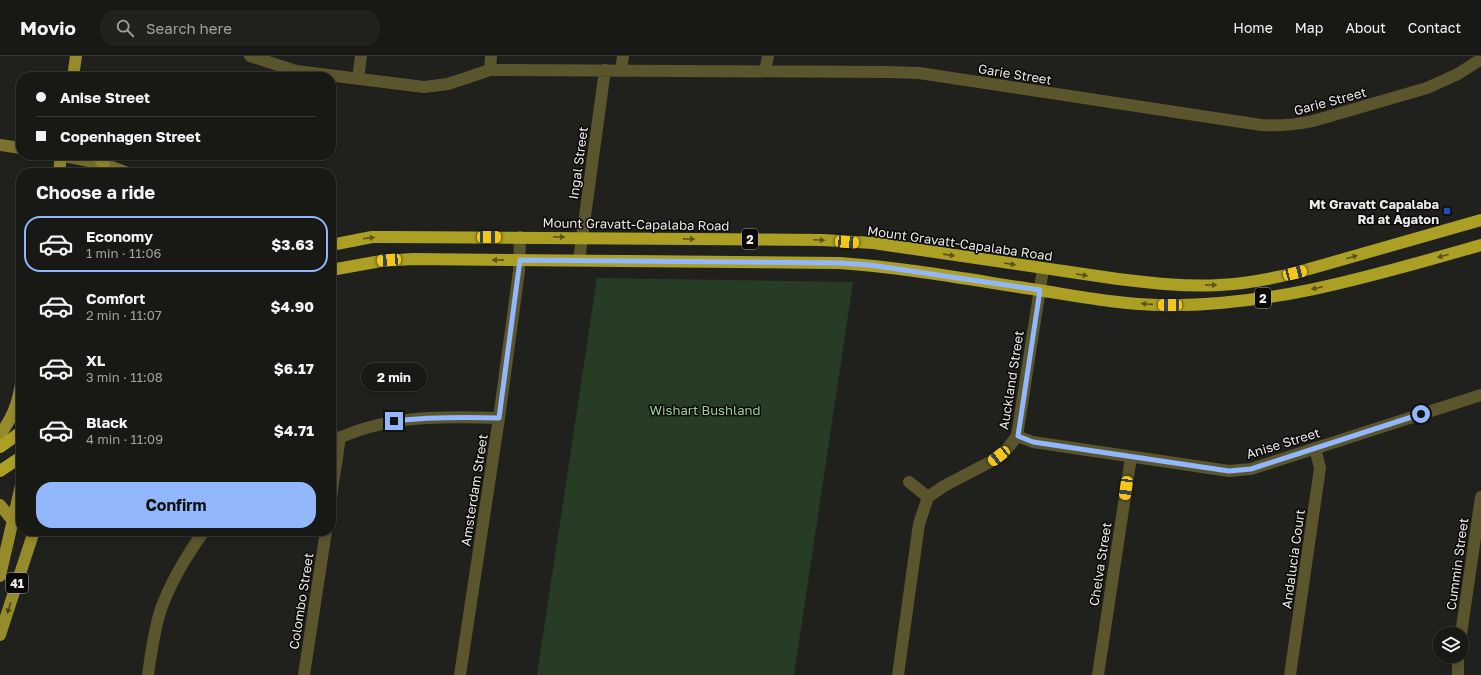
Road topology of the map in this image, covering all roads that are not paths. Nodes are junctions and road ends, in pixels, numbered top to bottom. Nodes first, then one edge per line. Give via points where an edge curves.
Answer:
1 (76, 56) edge
2 (250, 56) edge
3 (361, 56) edge
4 (491, 56) edge
5 (622, 56) edge
6 (768, 56) edge
7 (1481, 60) edge
8 (490, 70) junction
9 (605, 70) junction
10 (621, 70) junction
11 (766, 71) junction
12 (74, 72) edge
13 (304, 72) edge
14 (336, 76) edge
15 (358, 79) junction
16 (0, 145) edge
17 (16, 147) edge
18 (100, 160) edge
19 (117, 168) edge
20 (1481, 220) edge
21 (520, 237) junction
22 (582, 238) junction
23 (336, 244) edge
24 (1481, 245) edge
25 (520, 260) junction
26 (579, 260) junction
27 (336, 269) edge
28 (1043, 269) junction
29 (1040, 290) junction
30 (1481, 394) edge
31 (16, 408) edge
32 (499, 418) junction
33 (0, 435) edge
34 (16, 435) edge
35 (1018, 436) junction
36 (336, 440) edge
37 (0, 446) edge
38 (1315, 448) junction
39 (1131, 457) junction
40 (16, 460) edge
41 (0, 471) edge
42 (909, 482) dead end
43 (928, 497) junction
44 (1481, 497) edge
45 (0, 506) edge
46 (16, 508) edge
47 (13, 521) junction
48 (32, 536) edge
49 (200, 536) edge
50 (325, 536) edge
51 (0, 576) edge
52 (1462, 627) edge
53 (0, 635) edge
54 (1458, 663) edge
55 (148, 675) edge
56 (304, 675) edge
57 (460, 675) edge
58 (898, 675) edge
59 (1098, 675) edge
60 (1290, 675) edge
61 (1458, 675) edge

1 - 12 main road
2 - 13 street, Garie Street
3 - 15 street
4 - 8 street
5 - 10 street
6 - 11 street
7 - 11 street, Garie Street via 1428,88 1313,121 1280,126 919,73
8 - 9 street, Garie Street
8 - 15 street, Garie Street via 448,84 424,87
9 - 10 street, Garie Street
9 - 22 street, Ingal Street
10 - 11 street, Garie Street
14 - 15 street, Garie Street
16 - 17 main road
18 - 19 main road
28 -> 20 highway, Mount Gravatt-Capalaba Road / 2 via 1151,283 1244,283 1295,273
21 -> 22 highway, Mount Gravatt-Capalaba Road / 2
23 -> 21 highway, Mount Gravatt-Capalaba Road / 2 via 372,237
21 - 25 street, Amsterdam Street
22 - 26 street, Ingal Street
22 -> 28 highway, Mount Gravatt-Capalaba Road / 2 via 873,243
24 -> 29 highway, 2 via 1324,286 1284,295 1219,304 1157,305
25 - 26 highway, 2
25 -> 27 highway, 2 via 397,260 362,263
25 - 32 street, Amsterdam Street
26 - 29 highway, 2 via 840,263 870,265
28 - 29 street, Auckland Street
29 - 35 street, Auckland Street
30 - 38 street, Anise Street
31 - 33 main road
32 - 36 street via 451,416 394,421
32 - 57 street, Amsterdam Street
34 - 37 highway
35 - 39 street, Anise Street via 1033,442
35 - 43 street, Auckland Street via 1007,449 990,462
38 - 39 street, Anise Street via 1251,469 1229,471
38 - 60 street, Andalucia Court via 1320,468
39 - 59 street, Chelva Street
40 - 41 highway
42 - 43 street
43 - 58 street via 919,524
44 - 52 street, Cummin Street
45 - 47 main road
46 - 47 main road, 41
47 - 51 main road, 41
48 -> 53 main road, 41
49 - 55 street via 174,578 161,609
50 - 56 street, Colombo Street
54 - 61 street

